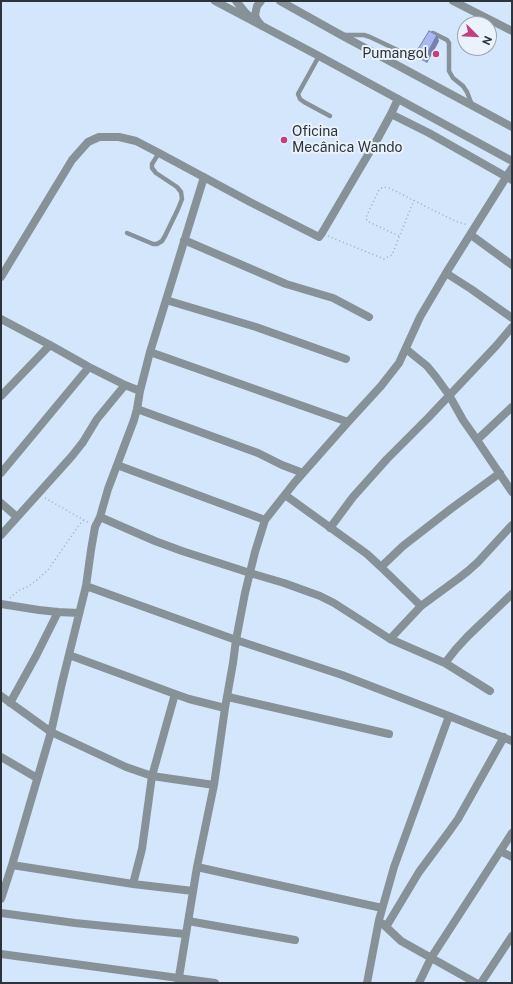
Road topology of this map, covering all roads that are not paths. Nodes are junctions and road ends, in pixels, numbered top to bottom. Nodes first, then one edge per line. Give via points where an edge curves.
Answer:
1 (214, 1) edge
2 (236, 1) edge
3 (261, 1) edge
4 (280, 1) edge
5 (453, 1) edge
6 (262, 27) junction
7 (512, 31) edge
8 (341, 35) junction
9 (428, 35) edge
10 (421, 47) edge
11 (319, 56) junction
12 (398, 99) junction
13 (472, 106) junction
14 (391, 114) junction
15 (330, 116) dead end
16 (512, 127) edge
17 (158, 152) junction
18 (512, 161) edge
19 (512, 168) edge
20 (204, 178) junction
21 (509, 179) edge
22 (473, 232) junction
23 (127, 233) dead end
24 (184, 240) junction
25 (512, 265) edge
26 (446, 273) junction
27 (1, 277) edge
28 (166, 300) junction
29 (369, 317) dead end
30 (512, 318) edge
31 (1, 319) edge
32 (512, 328) edge
33 (50, 345) junction
34 (406, 349) junction
35 (150, 352) junction
36 (346, 359) dead end
37 (89, 367) junction
38 (125, 385) junction
39 (140, 391) junction
40 (449, 395) junction
41 (1, 396) edge
42 (512, 407) edge
43 (138, 409) junction
44 (348, 422) junction
45 (477, 440) junction
46 (117, 465) junction
47 (1, 473) edge
48 (303, 473) junction
49 (500, 473) junction
50 (512, 492) edge
51 (285, 495) junction
52 (1, 502) edge
53 (17, 517) junction
54 (100, 517) junction
55 (265, 520) junction
56 (512, 525) edge
57 (330, 528) junction
58 (1, 535) edge
59 (382, 567) junction
60 (250, 573) junction
61 (86, 586) junction
62 (512, 594) edge
63 (420, 606) junction
64 (2, 607) edge
65 (58, 612) junction
66 (79, 612) junction
67 (390, 639) junction
68 (236, 640) junction
69 (68, 655) junction
70 (445, 663) junction
71 (490, 691) dead end
72 (175, 694) junction
73 (1, 696) edge
74 (228, 697) junction
75 (10, 703) junction
76 (225, 708) junction
77 (449, 716) junction
78 (51, 732) junction
79 (389, 734) dead end
80 (504, 737) junction
81 (512, 741) edge
82 (1, 757) edge
83 (152, 776) junction
84 (37, 778) junction
85 (214, 785) junction
86 (512, 833) edge
87 (500, 850) junction
88 (512, 857) edge
89 (12, 865) junction
90 (197, 867) junction
91 (133, 884) junction
92 (193, 891) junction
93 (1, 899) edge
94 (382, 908) junction
95 (1, 913) edge
96 (188, 920) junction
97 (379, 920) junction
98 (386, 927) junction
99 (185, 934) junction
100 (512, 936) edge
101 (295, 940) dead end
102 (1, 954) edge
103 (431, 958) junction
104 (178, 980) edge
105 (215, 983) edge
106 (367, 983) edge
107 (419, 983) edge
108 (476, 983) edge
109 (481, 983) edge

1 - 6 street
2 - 6 street
3 - 6 street via 255,15
4 - 8 street
5 - 7 street
6 - 11 street
8 - 10 lane via 364,35 408,55 417,53
8 - 13 street
9 - 13 lane via 431,32 449,43 449,71 467,92
11 - 12 street
11 - 15 lane via 298,94 304,102
12 - 14 street
12 - 18 street
13 - 16 street
14 - 20 street via 319,237
14 - 21 street
17 - 20 street
17 - 23 lane via 152,168 177,187 182,200 162,242 154,244
17 - 27 street via 136,141 119,137 99,137 88,142 72,160
19 - 21 street
20 - 24 street
21 - 22 street
22 - 25 street
22 - 26 street
24 - 28 street
24 - 29 street via 286,284 333,298
26 - 30 street
26 - 34 street
28 - 35 street
28 - 36 street via 256,327
31 - 33 street
32 - 40 street
33 - 37 street
33 - 41 street
34 - 40 street via 427,366
34 - 44 street via 399,363 381,386
35 - 39 street
35 - 44 street
37 - 38 street
37 - 47 street
38 - 39 street
38 - 53 street via 97,419 78,449
39 - 43 street
40 - 45 street
40 - 57 street via 387,459 353,497
42 - 45 street
43 - 46 street
43 - 48 street via 258,453 282,466
44 - 48 street
45 - 49 street
46 - 54 street
46 - 55 street
48 - 51 street
49 - 50 street
49 - 59 street via 403,546
51 - 55 street
51 - 57 street
52 - 53 street
53 - 58 street
54 - 60 street via 155,540
54 - 61 street via 95,527
55 - 60 street
56 - 63 street via 473,566
57 - 59 street
59 - 63 street
60 - 67 street via 291,585 334,603
60 - 68 street
61 - 66 street
61 - 68 street
62 - 70 street via 468,636
63 - 67 street
64 - 65 street
65 - 66 street
65 - 75 street
66 - 69 street
67 - 70 street
68 - 74 street
68 - 77 street via 342,675
69 - 72 street
69 - 78 street
70 - 71 street
72 - 76 street
72 - 83 street
73 - 75 street
74 - 76 street
74 - 79 street
75 - 78 street
76 - 85 street
77 - 80 street
77 - 94 street via 394,867
78 - 83 street via 126,767
78 - 84 street
80 - 81 street
80 - 98 street via 458,819 422,868
82 - 84 street
83 - 85 street
83 - 91 street via 142,849
84 - 89 street
85 - 90 street
86 - 87 street
87 - 88 street
87 - 103 street
89 - 91 street
89 - 93 street
90 - 92 street
90 - 94 street
91 - 92 street
92 - 96 street
94 - 97 street
95 - 99 street
96 - 99 street
96 - 101 street
97 - 98 street
97 - 106 street
98 - 103 street via 401,941
99 - 104 street
100 - 109 street
102 - 104 street
103 - 107 street
103 - 108 street
104 - 105 street

